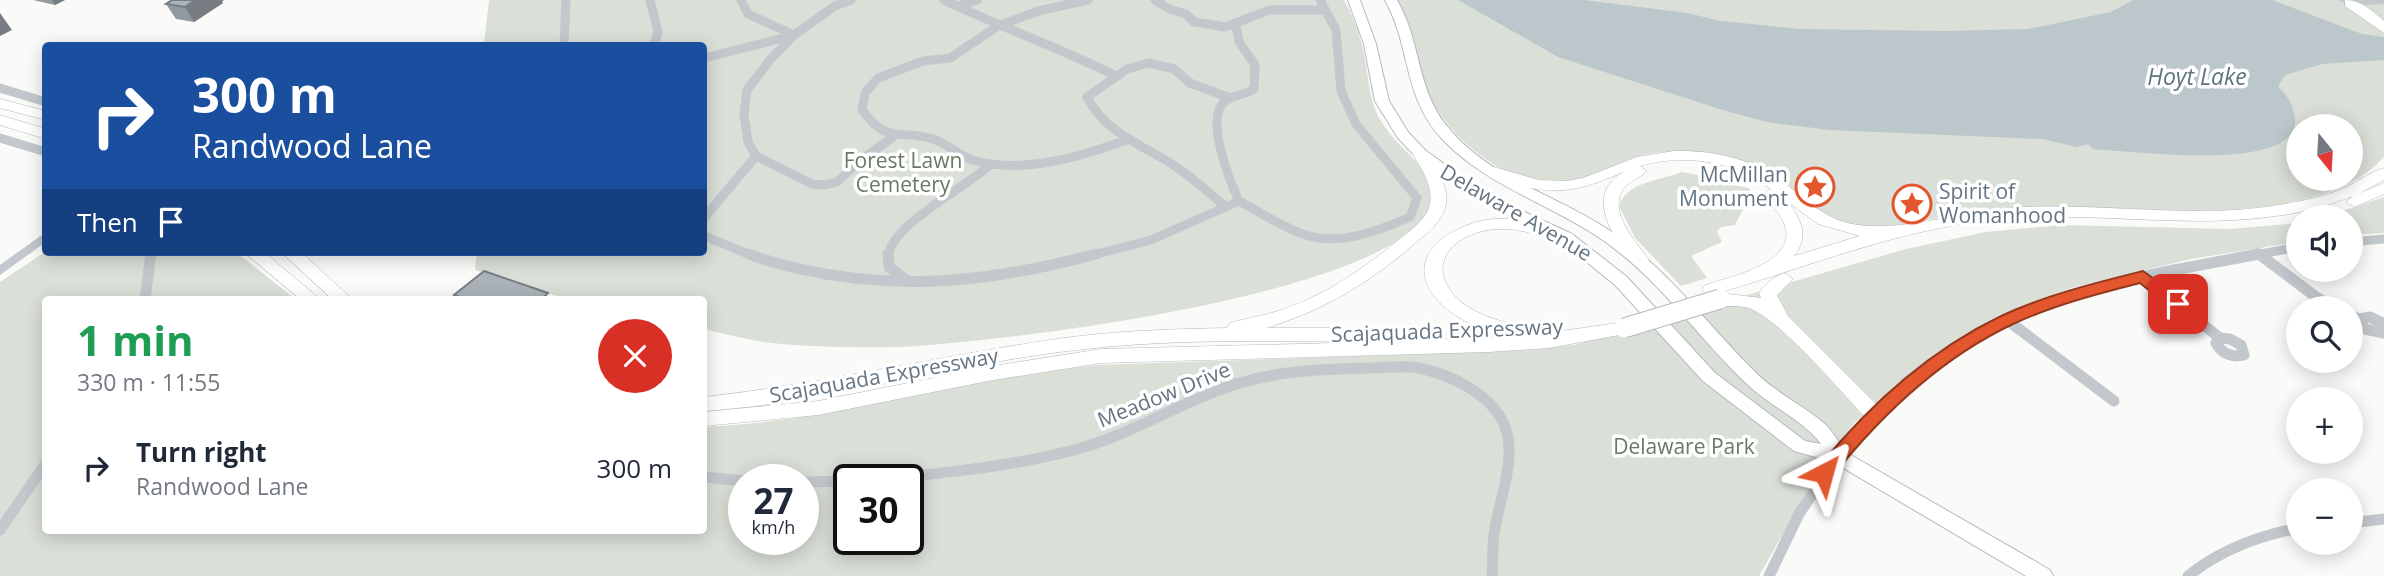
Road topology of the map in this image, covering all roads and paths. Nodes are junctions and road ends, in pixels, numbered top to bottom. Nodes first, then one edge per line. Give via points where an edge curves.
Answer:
1 (566, 0) edge
2 (650, 0) edge
3 (741, 0) edge
4 (851, 0) edge
5 (944, 0) edge
6 (977, 0) edge
7 (1088, 0) edge
8 (1155, 0) edge
9 (1354, 0) edge
10 (1391, 0) edge
11 (2347, 1) edge
12 (2384, 1) edge
13 (1322, 5) edge
14 (959, 6) junction
15 (1236, 25) junction
16 (998, 26) junction
17 (2384, 29) edge
18 (794, 35) junction
19 (564, 42) edge
20 (655, 42) edge
21 (707, 57) edge
22 (1114, 75) junction
23 (1230, 98) junction
24 (1, 99) edge
25 (42, 102) edge
26 (42, 114) edge
27 (0, 120) edge
28 (42, 133) edge
29 (893, 137) junction
30 (0, 138) edge
31 (1129, 139) junction
32 (42, 151) edge
33 (1420, 153) junction
34 (756, 156) junction
35 (991, 164) junction
36 (1494, 173) junction
37 (2384, 173) edge
38 (2384, 188) edge
39 (1239, 201) junction
40 (1226, 207) junction
41 (707, 214) edge
42 (1912, 229) junction
43 (707, 237) edge
44 (1567, 238) junction
45 (42, 239) edge
46 (2384, 239) edge
47 (2363, 241) edge
48 (42, 247) edge
49 (2286, 249) edge
50 (2257, 253) junction
51 (149, 256) edge
52 (258, 256) edge
53 (295, 256) edge
54 (1640, 260) junction
55 (13, 262) junction
56 (0, 271) edge
57 (1753, 276) junction
58 (2143, 277) junction
59 (1784, 279) junction
60 (912, 283) junction
61 (1715, 294) junction
62 (144, 296) edge
63 (307, 296) edge
64 (340, 296) edge
65 (2315, 296) edge
66 (2363, 317) edge
67 (2007, 320) junction
68 (1619, 323) junction
69 (1785, 323) junction
70 (2384, 324) edge
71 (2363, 326) edge
72 (1520, 333) junction
73 (2384, 333) edge
74 (1170, 337) junction
75 (2220, 338) dead end
76 (2114, 401) dead end
77 (707, 404) edge
78 (1875, 415) junction
79 (707, 419) edge
80 (1838, 456) junction
81 (42, 469) edge
82 (924, 475) edge
83 (707, 477) edge
84 (728, 479) edge
85 (2382, 522) edge
86 (2363, 523) edge
87 (0, 530) edge
88 (2286, 531) edge
89 (1492, 576) edge
90 (1769, 576) edge
91 (2043, 576) edge
92 (2188, 576) edge

1 - 19 street
2 - 20 street
3 - 18 street via 748,14
4 - 18 street
5 - 14 street
6 - 14 street
7 - 16 street
8 - 15 street via 1194,22
9 - 33 main road, Delaware Avenue via 1370,44 1382,100
10 - 36 main road, Delaware Avenue via 1405,29 1420,98 1465,152
11 - 12 street
11 - 17 highway
13 - 15 street via 1269,10
13 - 39 street via 1336,30 1341,91 1356,124 1417,198 1410,216 1381,230 1313,238
14 - 16 street
15 - 23 street via 1239,42 1255,65 1254,89
16 - 22 street via 1058,47
16 - 29 street via 950,58 911,64 878,78 865,93 862,110 872,126
18 - 21 street
18 - 34 street via 747,90 748,142
22 - 23 street via 1139,64 1164,65 1188,82
22 - 31 street via 1087,97 1090,108
23 - 39 street via 1221,107 1218,120 1221,149
24 - 25 street
24 - 26 highway
27 - 28 highway
29 - 34 street via 838,182 825,185 812,184
29 - 35 street via 945,142 972,160
30 - 32 street
31 - 35 street via 1062,159
31 - 40 street via 1177,168
33 - 44 main road, Delaware Avenue via 1479,195
33 - 74 highway via 1440,193 1436,211 1409,240 1341,292 1254,326
34 - 41 street
35 - 60 street via 978,179 890,243 888,267
36 - 42 highway via 1531,184 1566,187 1651,158 1706,157 1764,177 1805,211 1832,224 1868,232
36 - 54 main road, Delaware Avenue via 1577,216
37 - 42 highway, Scajaquada Expressway via 2331,198 2271,211 2211,215 2035,212
38 - 59 highway, Scajaquada Expressway via 2329,210 2263,221 2057,219 1961,229
39 - 40 street
40 - 60 street via 1151,240 1044,268 974,280
42 - 57 highway, Scajaquada Expressway
43 - 60 street via 762,260 831,276
44 - 72 highway via 1496,223 1456,234 1434,259 1434,278 1444,297 1473,319
44 - 80 main road, Delaware Avenue via 1621,281 1709,377 1746,407 1800,446
45 - 55 street
46 - 47 street
48 - 55 street
49 - 50 street
50 - 58 street
50 - 65 street
51 - 62 street
52 - 63 highway
53 - 64 highway
54 - 57 highway via 1621,235 1609,203 1621,180 1671,164 1715,167 1753,181 1791,216 1794,244 1787,255
54 - 80 main road, Delaware Avenue via 1752,379 1821,431
55 - 56 street
57 - 61 highway, Scajaquada Expressway
58 - 67 street via 2071,295
58 - 75 street
59 - 61 highway, Scajaquada Expressway
59 - 69 highway via 1769,293
61 - 68 highway, Scajaquada Expressway, bridge
61 - 69 highway via 1754,302
66 - 70 street
67 - 76 street
67 - 78 street via 1942,358
68 - 72 highway, Scajaquada Expressway
68 - 79 highway, Scajaquada Expressway via 1549,341 1488,345 1101,356 818,408
69 - 78 highway
71 - 73 street
72 - 74 highway, Scajaquada Expressway
74 - 77 highway, Scajaquada Expressway via 1059,345 792,394
78 - 80 street
80 - 90 street via 1799,514
80 - 91 main road, Delaware Avenue
81 - 87 street
82 - 89 street, Meadow Drive via 1076,450 1253,380 1307,372 1427,369 1444,373 1483,397 1506,425 1510,456 1493,538
83 - 84 street
85 - 86 street
88 - 92 street via 2225,552

